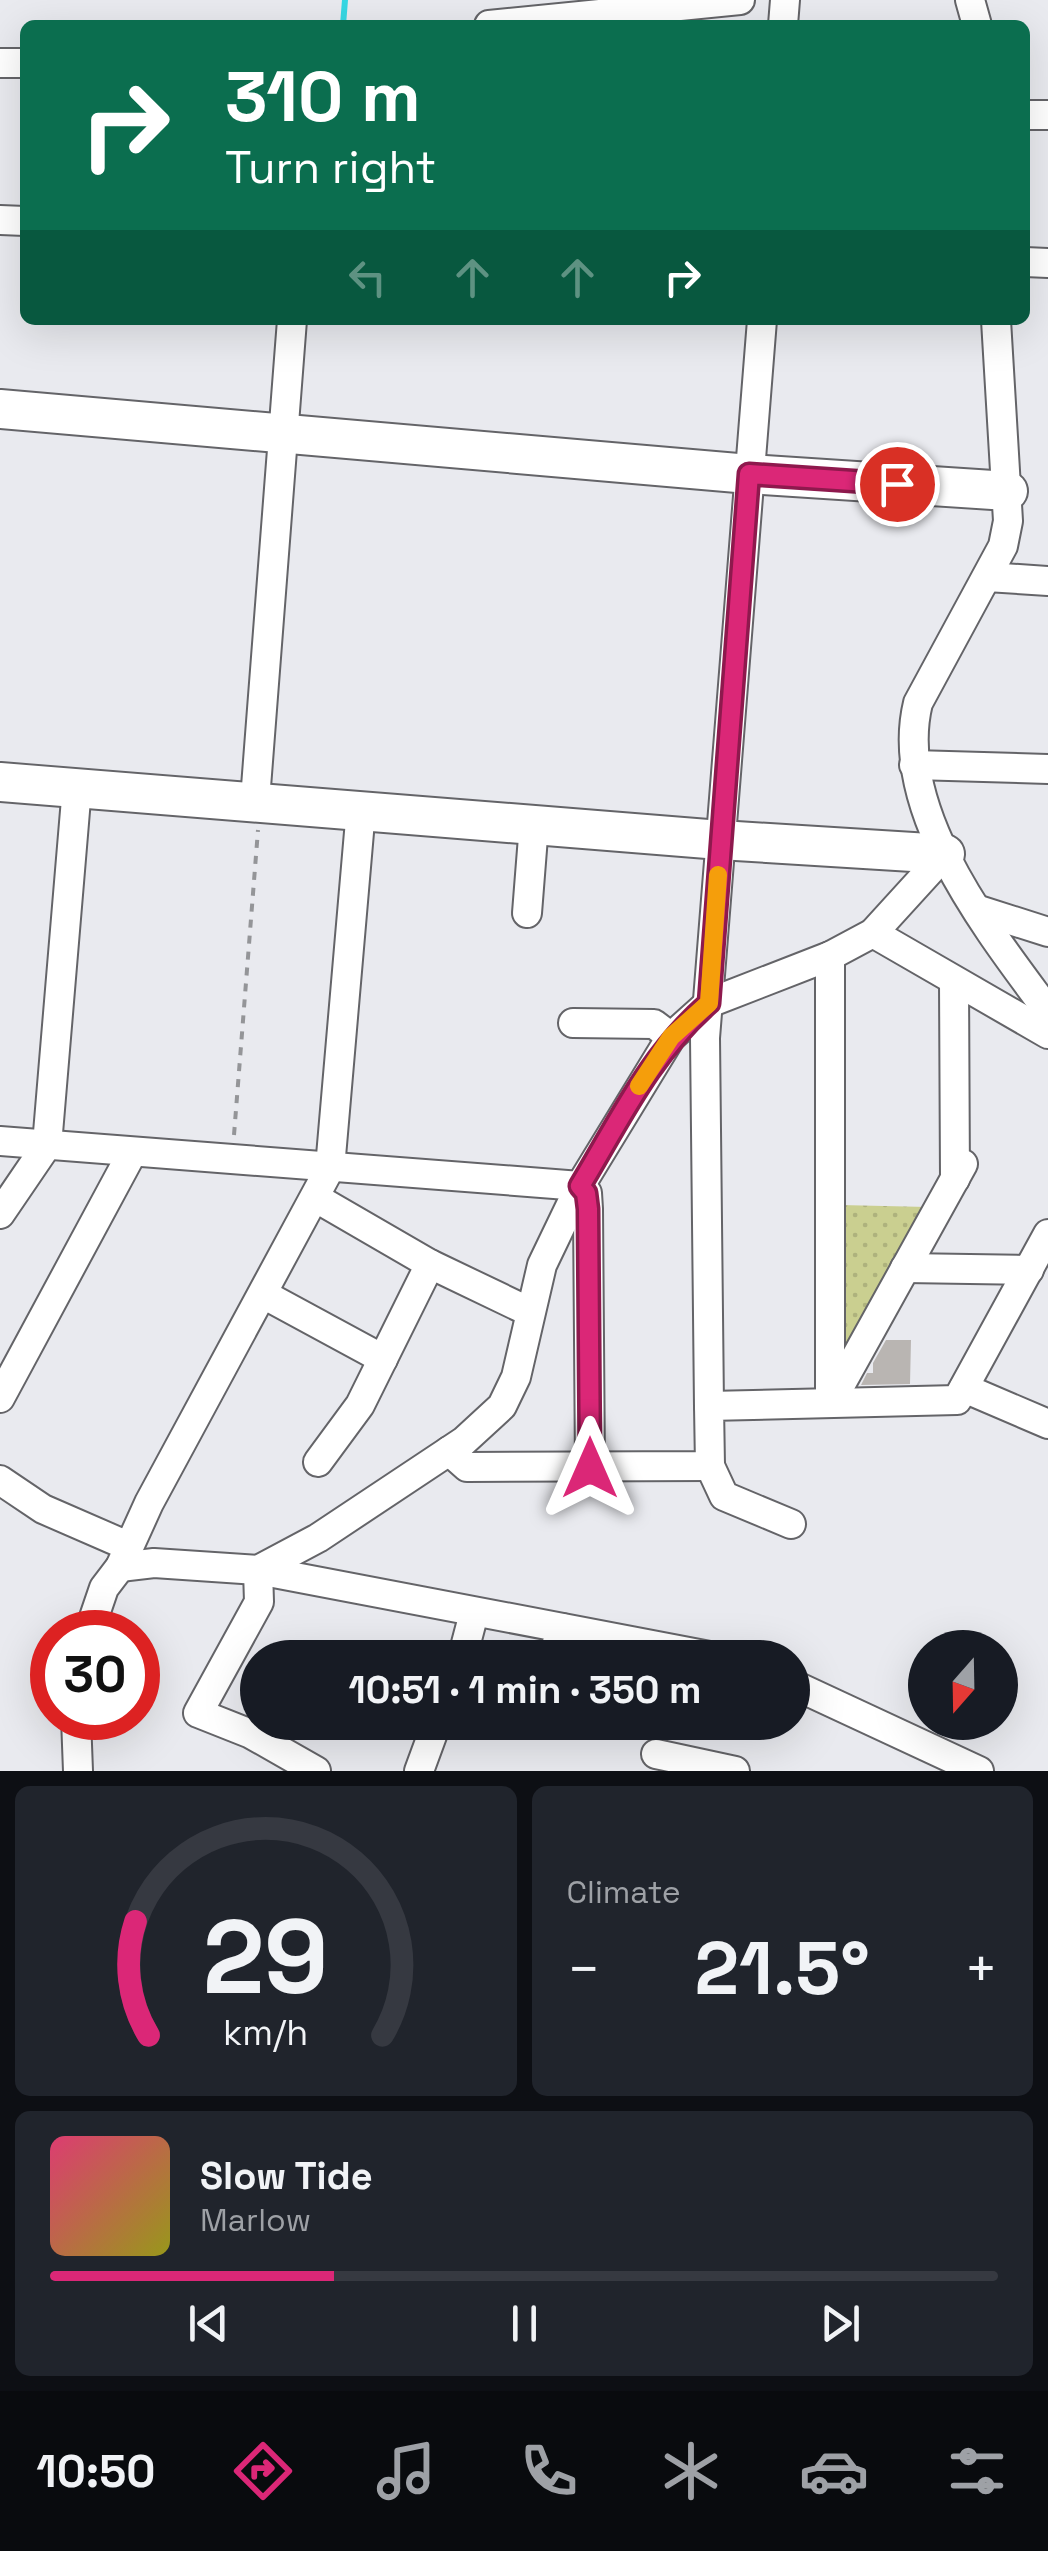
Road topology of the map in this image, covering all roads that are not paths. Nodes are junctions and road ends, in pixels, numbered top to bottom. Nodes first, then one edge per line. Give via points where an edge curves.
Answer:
1 (740, 0) edge
2 (540, 20) edge
3 (292, 325) edge
4 (762, 325) edge
5 (996, 325) edge
6 (0, 408) edge
7 (282, 432) junction
8 (749, 474) junction
9 (1008, 491) junction
10 (987, 576) junction
11 (1048, 580) edge
12 (914, 766) junction
13 (1048, 768) edge
14 (0, 782) edge
15 (76, 787) junction
16 (258, 800) junction
17 (362, 808) junction
18 (534, 824) junction
19 (720, 840) junction
20 (945, 854) junction
21 (979, 910) junction
22 (527, 913) dead end
23 (1048, 932) edge
24 (873, 934) junction
25 (830, 956) junction
26 (954, 982) junction
27 (709, 1003) junction
28 (1048, 1011) edge
29 (573, 1022) dead end
30 (1048, 1034) edge
31 (671, 1037) junction
32 (0, 1141) edge
33 (46, 1145) junction
34 (132, 1153) junction
35 (330, 1168) junction
36 (580, 1186) junction
37 (316, 1198) junction
38 (0, 1214) edge
39 (1048, 1234) edge
40 (430, 1264) junction
41 (906, 1268) junction
42 (1029, 1270) junction
43 (264, 1294) junction
44 (528, 1310) junction
45 (383, 1359) junction
46 (964, 1388) junction
47 (0, 1398) edge
48 (830, 1403) junction
49 (708, 1406) junction
50 (1048, 1424) edge
51 (449, 1451) junction
52 (318, 1462) dead end
53 (710, 1466) junction
54 (590, 1468) junction
55 (0, 1480) edge
56 (791, 1524) dead end
57 (124, 1557) junction
58 (258, 1570) junction
59 (96, 1610) edge
60 (474, 1613) junction
61 (562, 1628) junction
62 (467, 1640) edge
63 (558, 1640) edge
64 (625, 1640) edge
65 (810, 1694) edge
66 (77, 1740) edge
67 (430, 1740) edge
68 (656, 1754) dead end
69 (930, 1760) edge
70 (309, 1769) edge
71 (78, 1771) edge
72 (419, 1771) edge
73 (735, 1771) edge
74 (979, 1771) edge

1 - 2 street
3 - 7 street
4 - 8 street
5 - 9 street
6 - 7 street
7 - 8 street
7 - 16 street
8 - 9 street
8 - 19 street
9 - 10 street via 1003,546
10 - 11 street
10 - 12 street via 918,703
12 - 13 street
12 - 20 street
14 - 15 street
15 - 16 street
15 - 33 street
16 - 17 street
17 - 18 street
17 - 35 street
18 - 19 street
18 - 22 street
19 - 20 street
19 - 27 street
20 - 21 street
20 - 24 street
21 - 23 street
21 - 28 street
24 - 25 street
24 - 26 street
25 - 27 street
25 - 48 street
26 - 30 street
26 - 41 street via 959,1171
27 - 31 street
27 - 49 street
29 - 31 street via 654,1024
31 - 36 street
32 - 33 street
33 - 34 street
33 - 38 street
34 - 35 street
34 - 47 street
35 - 36 street
35 - 37 street
36 - 44 street
36 - 54 street via 588,1209
37 - 40 street
37 - 43 street
39 - 42 street
40 - 44 street
40 - 45 street
41 - 42 street
41 - 48 street
42 - 46 street
43 - 45 street
43 - 57 street
44 - 51 street via 508,1397
45 - 52 street via 360,1405
46 - 48 street via 958,1400 948,1402
46 - 50 street
48 - 49 street
49 - 53 street
51 - 54 street via 467,1467
51 - 58 street
53 - 54 street
53 - 56 street via 724,1496
55 - 57 street
57 - 58 street
57 - 59 street
58 - 60 street
58 - 70 street via 259,1602 198,1713
60 - 61 street
60 - 62 street
61 - 63 street
61 - 64 street
65 - 69 street
66 - 71 street
67 - 72 street
68 - 73 street
69 - 74 street

